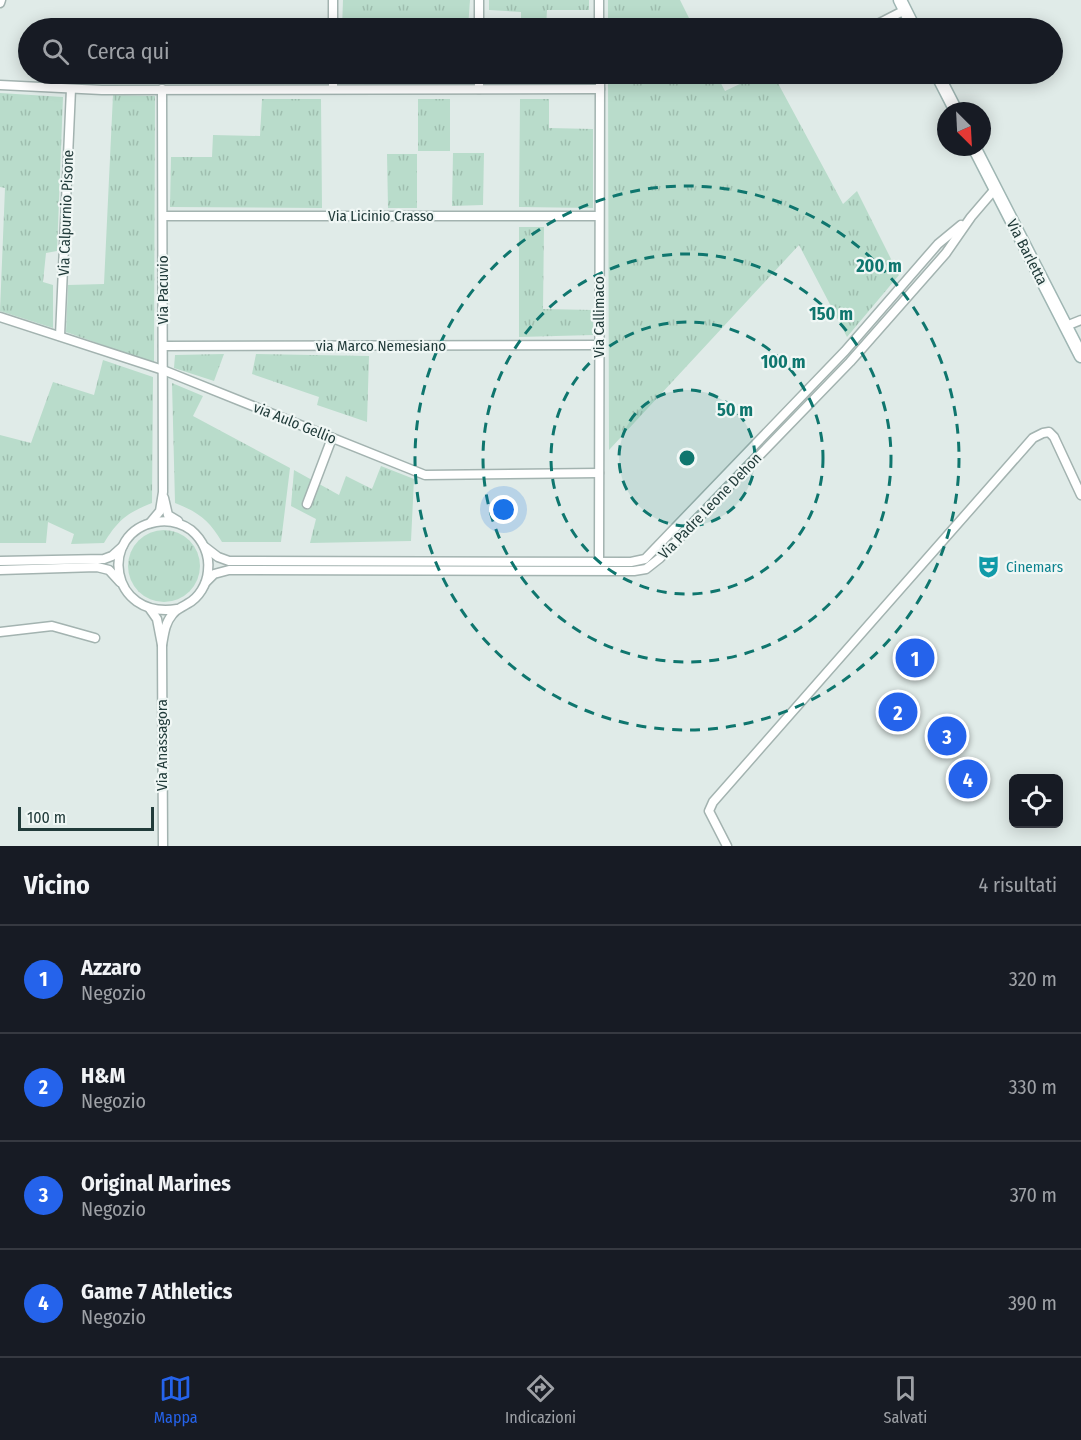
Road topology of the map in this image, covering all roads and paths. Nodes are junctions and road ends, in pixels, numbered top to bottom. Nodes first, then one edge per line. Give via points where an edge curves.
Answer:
1 (333, 0) edge
2 (479, 0) edge
3 (599, 0) edge
4 (902, 5) edge
5 (333, 18) edge
6 (479, 18) edge
7 (599, 18) edge
8 (884, 18) edge
9 (333, 84) edge
10 (479, 84) edge
11 (600, 84) edge
12 (942, 84) edge
13 (0, 85) edge
14 (71, 89) junction
15 (162, 89) junction
16 (333, 89) junction
17 (479, 89) junction
18 (600, 89) junction
19 (951, 102) edge
20 (978, 156) edge
21 (995, 189) junction
22 (164, 216) junction
23 (599, 216) junction
24 (971, 217) junction
25 (0, 317) edge
26 (1081, 320) edge
27 (1066, 326) junction
28 (60, 336) junction
29 (600, 345) junction
30 (163, 346) junction
31 (1081, 356) edge
32 (163, 370) junction
33 (332, 438) junction
34 (599, 473) junction
35 (163, 492) junction
36 (1081, 495) edge
37 (307, 504) dead end
38 (150, 523) junction
39 (187, 528) junction
40 (123, 546) junction
41 (205, 547) junction
42 (599, 560) junction
43 (0, 561) edge
44 (0, 570) edge
45 (206, 582) junction
46 (127, 592) junction
47 (150, 609) junction
48 (177, 609) junction
49 (0, 632) edge
50 (95, 638) dead end
51 (162, 645) junction
52 (163, 846) edge
53 (726, 846) edge

1 - 5 street
2 - 6 street
3 - 7 street
4 - 8 street
9 - 16 street
10 - 17 street
11 - 18 street, Via Callimaco
12 - 19 main road
13 - 14 street
14 - 15 street
14 - 28 street, Via Calpurnio Pisone
15 - 16 street
15 - 22 street, Via Pacuvio
16 - 17 street
17 - 18 street
18 - 23 street, Via Callimaco
20 - 21 main road, Via Barletta
21 - 24 street, Via Padre Leone Dehon
21 - 27 main road, Via Barletta
22 - 23 street, Via Licinio Crasso
22 - 30 street, Via Pacuvio
23 - 29 street, Via Callimaco
24 - 42 street, Via Padre Leone Dehon via 938,244 844,351 651,554 639,561
24 - 45 street, Via Padre Leone Dehon via 946,252 850,362 646,568 229,570 214,574
25 - 28 street, via Aulo Gellio
26 - 27 street
27 - 31 main road, Via Barletta
28 - 32 street, via Aulo Gellio
29 - 30 street, via Marco Nemesiano
29 - 34 street, Via Callimaco
30 - 32 street, Via Pacuvio
32 - 33 street, via Aulo Gellio
32 - 35 street, Via Pacuvio
33 - 34 street, via Aulo Gellio via 425,475
33 - 37 street
34 - 42 street, Via Callimaco
35 - 38 street, Via Pacuvio via 160,511
35 - 39 street, Via Pacuvio via 168,515
36 - 53 street via 1054,437 1049,432 1033,438 713,802 709,811
38 - 39 street via 175,522
38 - 40 street via 129,536
39 - 41 street
40 - 43 street via 104,559
40 - 46 street via 118,569
41 - 42 street, Via Padre Leone Dehon via 229,561
41 - 45 street
44 - 46 street via 105,568
45 - 48 street via 194,598
46 - 47 street
47 - 48 street
47 - 51 street, Via Anassagora via 157,619
48 - 51 street, Via Anassagora via 166,624
49 - 50 street via 52,626
51 - 52 street, Via Anassagora

